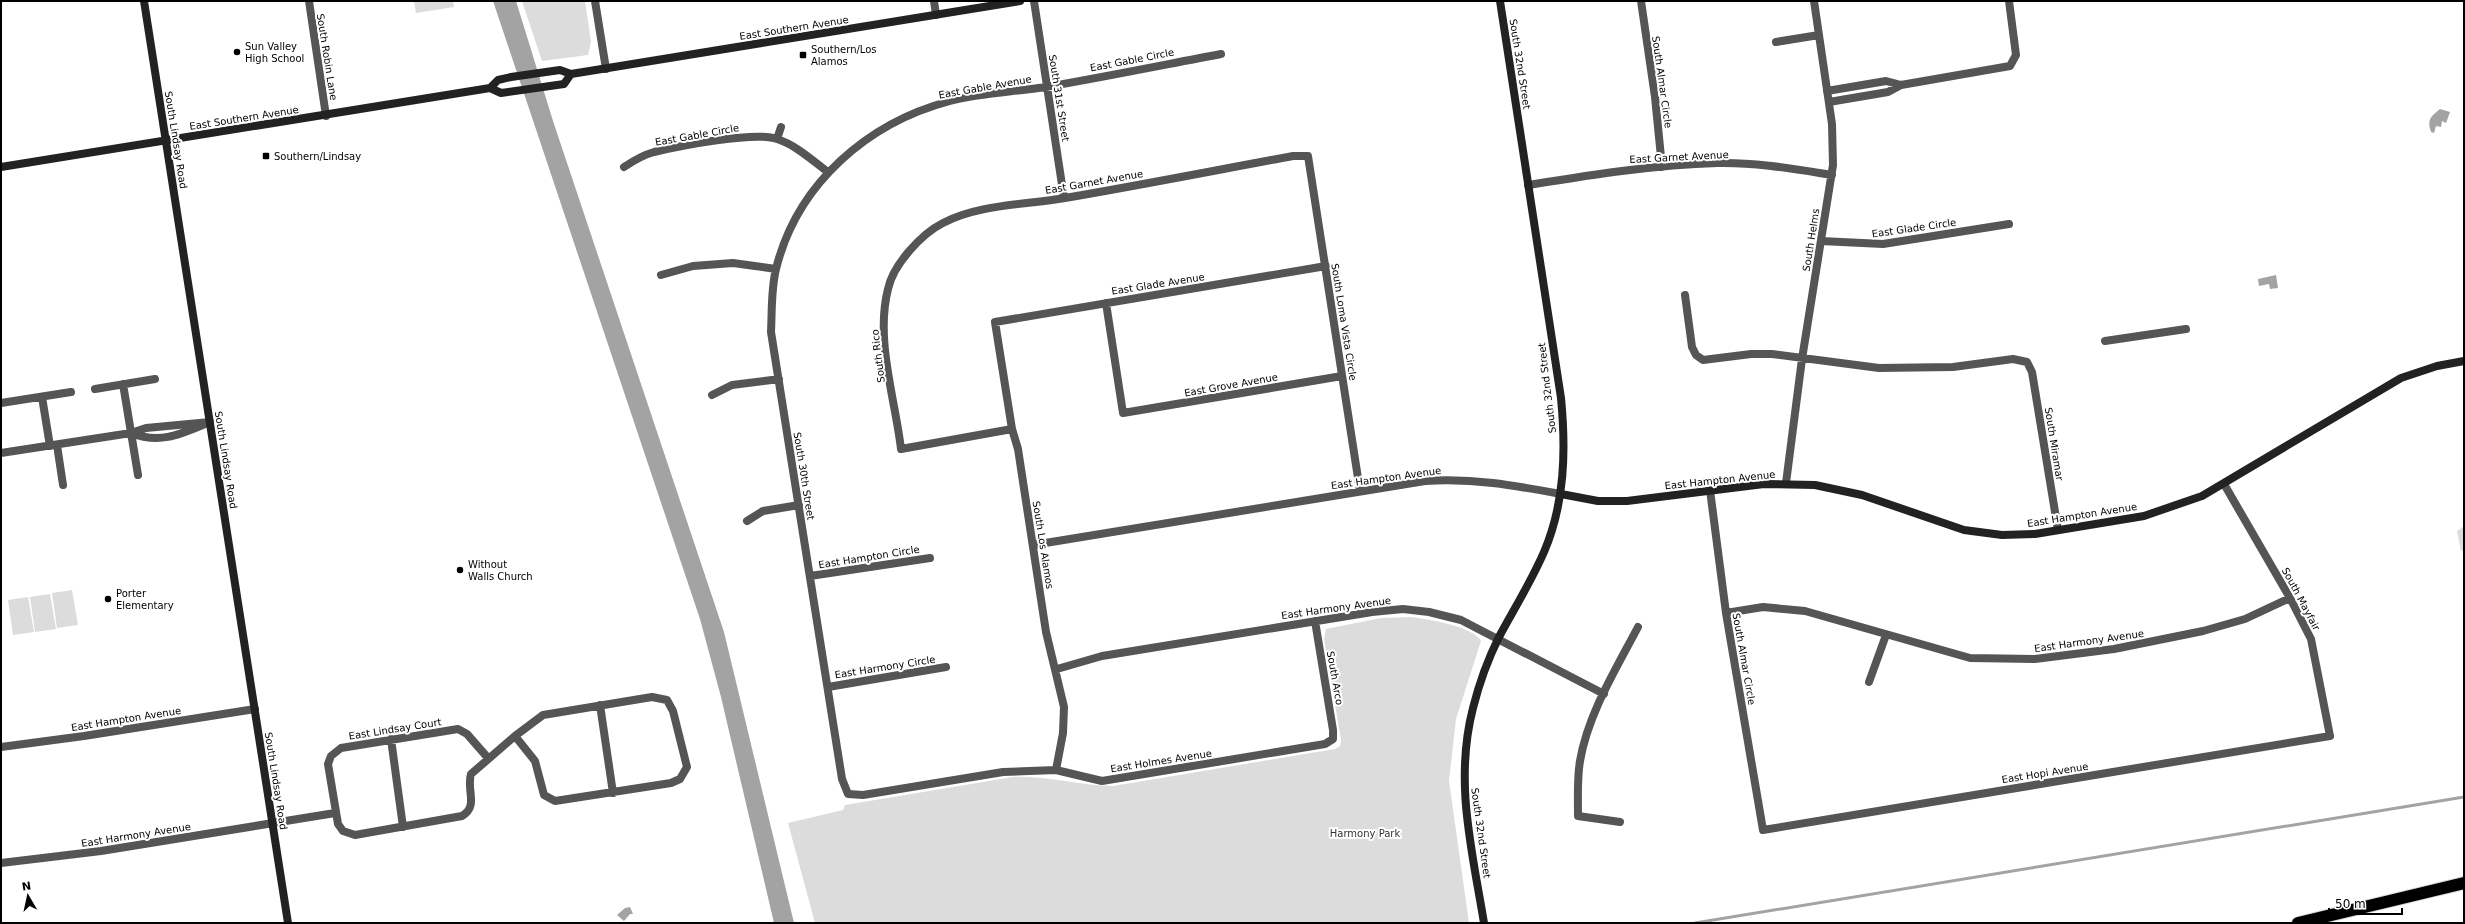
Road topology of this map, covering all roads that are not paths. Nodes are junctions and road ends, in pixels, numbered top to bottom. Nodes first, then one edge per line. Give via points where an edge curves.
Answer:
1 (144, 1) edge
2 (309, 1) edge
3 (595, 1) edge
4 (934, 1) edge
5 (1020, 1) edge
6 (1034, 1) edge
7 (1500, 1) edge
8 (1640, 1) edge
9 (1814, 1) edge
10 (2009, 1) edge
11 (936, 15) junction
12 (1819, 36) junction
13 (1776, 42) dead end
14 (1221, 54) dead end
15 (606, 69) junction
16 (571, 74) junction
17 (1901, 84) junction
18 (1046, 87) junction
19 (490, 88) junction
20 (1828, 91) junction
21 (1829, 102) junction
22 (326, 116) junction
23 (781, 127) dead end
24 (777, 139) junction
25 (166, 141) junction
26 (1308, 156) joint
27 (1, 167) edge
28 (624, 167) dead end
29 (1662, 167) junction
30 (828, 172) junction
31 (1832, 175) junction
32 (1528, 185) junction
33 (1064, 198) junction
34 (2009, 224) dead end
35 (1821, 241) junction
36 (901, 263) joint
37 (1326, 266) junction
38 (776, 269) junction
39 (661, 275) dead end
40 (1685, 295) dead end
41 (1106, 303) junction
42 (995, 322) joint
43 (2186, 329) dead end
44 (2105, 341) dead end
45 (1802, 359) junction
46 (2464, 361) edge
47 (1342, 376) junction
48 (779, 379) junction
49 (155, 380) dead end
50 (124, 384) junction
51 (95, 389) dead end
52 (71, 392) dead end
53 (712, 395) dead end
54 (42, 397) junction
55 (1, 403) edge
56 (210, 422) junction
57 (157, 427) junction
58 (1012, 429) junction
59 (131, 433) junction
60 (158, 438) junction
61 (53, 445) junction
62 (1, 453) edge
63 (138, 475) dead end
64 (1786, 483) junction
65 (2224, 484) junction
66 (63, 485) dead end
67 (1710, 490) junction
68 (1360, 491) junction
69 (1561, 494) junction
70 (799, 505) junction
71 (747, 522) dead end
72 (2058, 530) junction
73 (1033, 545) junction
74 (930, 558) dead end
75 (810, 576) junction
76 (2290, 598) junction
77 (1726, 613) junction
78 (1315, 621) junction
79 (1638, 627) dead end
80 (1886, 635) junction
81 (1498, 639) junction
82 (946, 667) dead end
83 (1056, 669) junction
84 (1869, 682) dead end
85 (828, 687) junction
86 (1604, 694) junction
87 (600, 705) junction
88 (255, 709) junction
89 (515, 736) junction
90 (2330, 736) joint
91 (1333, 738) joint
92 (391, 739) junction
93 (1, 747) edge
94 (488, 758) junction
95 (1056, 770) junction
96 (613, 792) junction
97 (848, 794) joint
98 (335, 813) junction
99 (1620, 822) dead end
100 (273, 823) junction
101 (403, 827) junction
102 (1763, 830) joint
103 (1, 863) edge
104 (2464, 883) edge
105 (288, 923) edge
106 (1484, 923) edge
107 (2298, 923) edge

1 - 25 main road, South Lindsay Road
2 - 22 street, South Robin Lane
3 - 15 street
4 - 11 street
5 - 11 main road, East Southern Avenue
6 - 18 street, South 31st Street
7 - 32 main road, South 32nd Street
8 - 29 street, South Almar Circle via 1655,97
9 - 12 street, South Helms
10 - 17 street via 2016,51 2013,63 2002,69
11 - 15 main road, East Southern Avenue
12 - 13 street
12 - 20 street, South Helms
14 - 18 street, East Gable Circle
15 - 16 main road, East Southern Avenue
16 - 19 main road, East Southern Avenue via 560,70 498,80
16 - 19 main road, East Southern Avenue via 564,84 501,94
17 - 20 street via 1886,81
17 - 21 street via 1888,92
18 - 30 street, East Gable Avenue via 951,101 918,112 873,133
18 - 33 street, South 31st Street
19 - 22 main road, East Southern Avenue
20 - 21 street, South Helms
21 - 31 street, South Helms via 1833,134
22 - 25 main road, East Southern Avenue
23 - 24 street
24 - 28 street, East Gable Circle via 742,137 653,152
24 - 30 street, East Gable Circle via 800,151
25 - 27 main road, East Southern Avenue
25 - 56 main road, South Lindsay Road
26 - 33 street, East Garnet Avenue via 1293,156
26 - 37 street, South Loma Vista Circle
29 - 31 street, East Garnet Avenue via 1725,164 1774,166
29 - 32 street, East Garnet Avenue
30 - 38 street, South 30th Street via 791,228
31 - 35 street, South Helms
32 - 69 main road, South 32nd Street via 1561,404 1564,458
33 - 36 street, East Garnet Avenue via 970,213 943,223 917,242
34 - 35 street, East Glade Circle via 1888,244 1862,245
35 - 45 street, South Helms
36 - 58 street, South Rico via 888,288 883,314 901,449
37 - 41 street, East Glade Avenue
37 - 47 street, South Loma Vista Circle
38 - 39 street via 733,262 693,266
38 - 48 street, South 30th Street via 771,332
40 - 45 street via 1692,347 1699,358 1762,354
41 - 42 street, East Glade Avenue
41 - 47 street, East Grove Avenue via 1123,413
42 - 58 street, South Los Alamos
43 - 44 street
45 - 64 street, South Helms
45 - 72 street, South Miramar via 1859,367 1905,369 1958,367 2013,359 2027,362 2032,372
46 - 65 main road, East Hampton Avenue via 2401,378
47 - 68 street, South Loma Vista Circle
48 - 53 street via 732,385
48 - 70 street, South 30th Street
49 - 50 street
50 - 51 street
50 - 59 street
52 - 54 street
54 - 55 street
54 - 61 street
56 - 57 street
56 - 60 street via 180,434
56 - 88 main road, South Lindsay Road
57 - 59 street
57 - 60 street
58 - 73 street, South Los Alamos via 1018,449
59 - 60 street via 148,440
59 - 61 street
59 - 63 street
61 - 62 street
61 - 66 street
64 - 67 main road, East Hampton Avenue
64 - 72 main road, East Hampton Avenue via 1815,485 1862,495 1981,534 2035,534
65 - 72 main road, East Hampton Avenue via 2176,507 2144,516
65 - 76 street, South Mayfair
67 - 69 main road, East Hampton Avenue via 1627,501 1598,501
67 - 77 street, South Almar Circle
68 - 69 street, East Hampton Avenue via 1457,479 1490,481
68 - 73 street, East Hampton Avenue
69 - 81 main road, South 32nd Street via 1544,551
70 - 71 street via 763,511
70 - 75 street, South 30th Street
73 - 83 street, South Los Alamos via 1046,632
74 - 75 street, East Hampton Circle
75 - 85 street, South 30th Street
76 - 80 street, East Harmony Avenue via 2245,619 2203,631 2114,649 2035,659 1970,658
76 - 90 street, South Mayfair via 2310,639
77 - 80 street, East Harmony Avenue via 1763,607 1805,611
77 - 102 street, South Almar Circle
78 - 81 street, East Harmony Avenue via 1403,609 1461,620
78 - 83 street, East Harmony Avenue via 1102,656
78 - 91 street, South Arco
79 - 86 street
80 - 84 street
81 - 86 street, East Harmony Avenue
81 - 106 main road, South 32nd Street via 1473,709 1463,771 1464,801
82 - 85 street, East Harmony Circle
83 - 95 street, South Los Alamos via 1064,707 1063,733
85 - 97 street, South 30th Street via 842,779
86 - 99 street via 1580,762 1578,816
87 - 89 street, East Lindsay Court via 544,715
87 - 96 street
87 - 96 street, East Lindsay Court via 652,697 667,700 674,711 687,767 680,779 672,783
88 - 93 street, East Hampton Avenue via 77,738
88 - 100 main road, South Lindsay Road
89 - 94 street, East Lindsay Court
89 - 96 street via 535,761 541,790 547,798 560,801
90 - 102 street, East Hopi Avenue
91 - 95 street, East Holmes Avenue via 1325,744 1102,781
92 - 94 street, East Lindsay Court via 458,729 467,734
92 - 98 street, East Lindsay Court via 345,746 331,756 328,767
92 - 101 street
94 - 101 street, East Lindsay Court via 471,774 471,804 465,814 457,818
95 - 97 street, East Holmes Avenue via 1003,772 863,795
98 - 100 street
98 - 101 street, East Lindsay Court via 340,828 351,834
100 - 103 street, East Harmony Avenue via 101,851
100 - 105 main road, South Lindsay Road
104 - 107 highway

